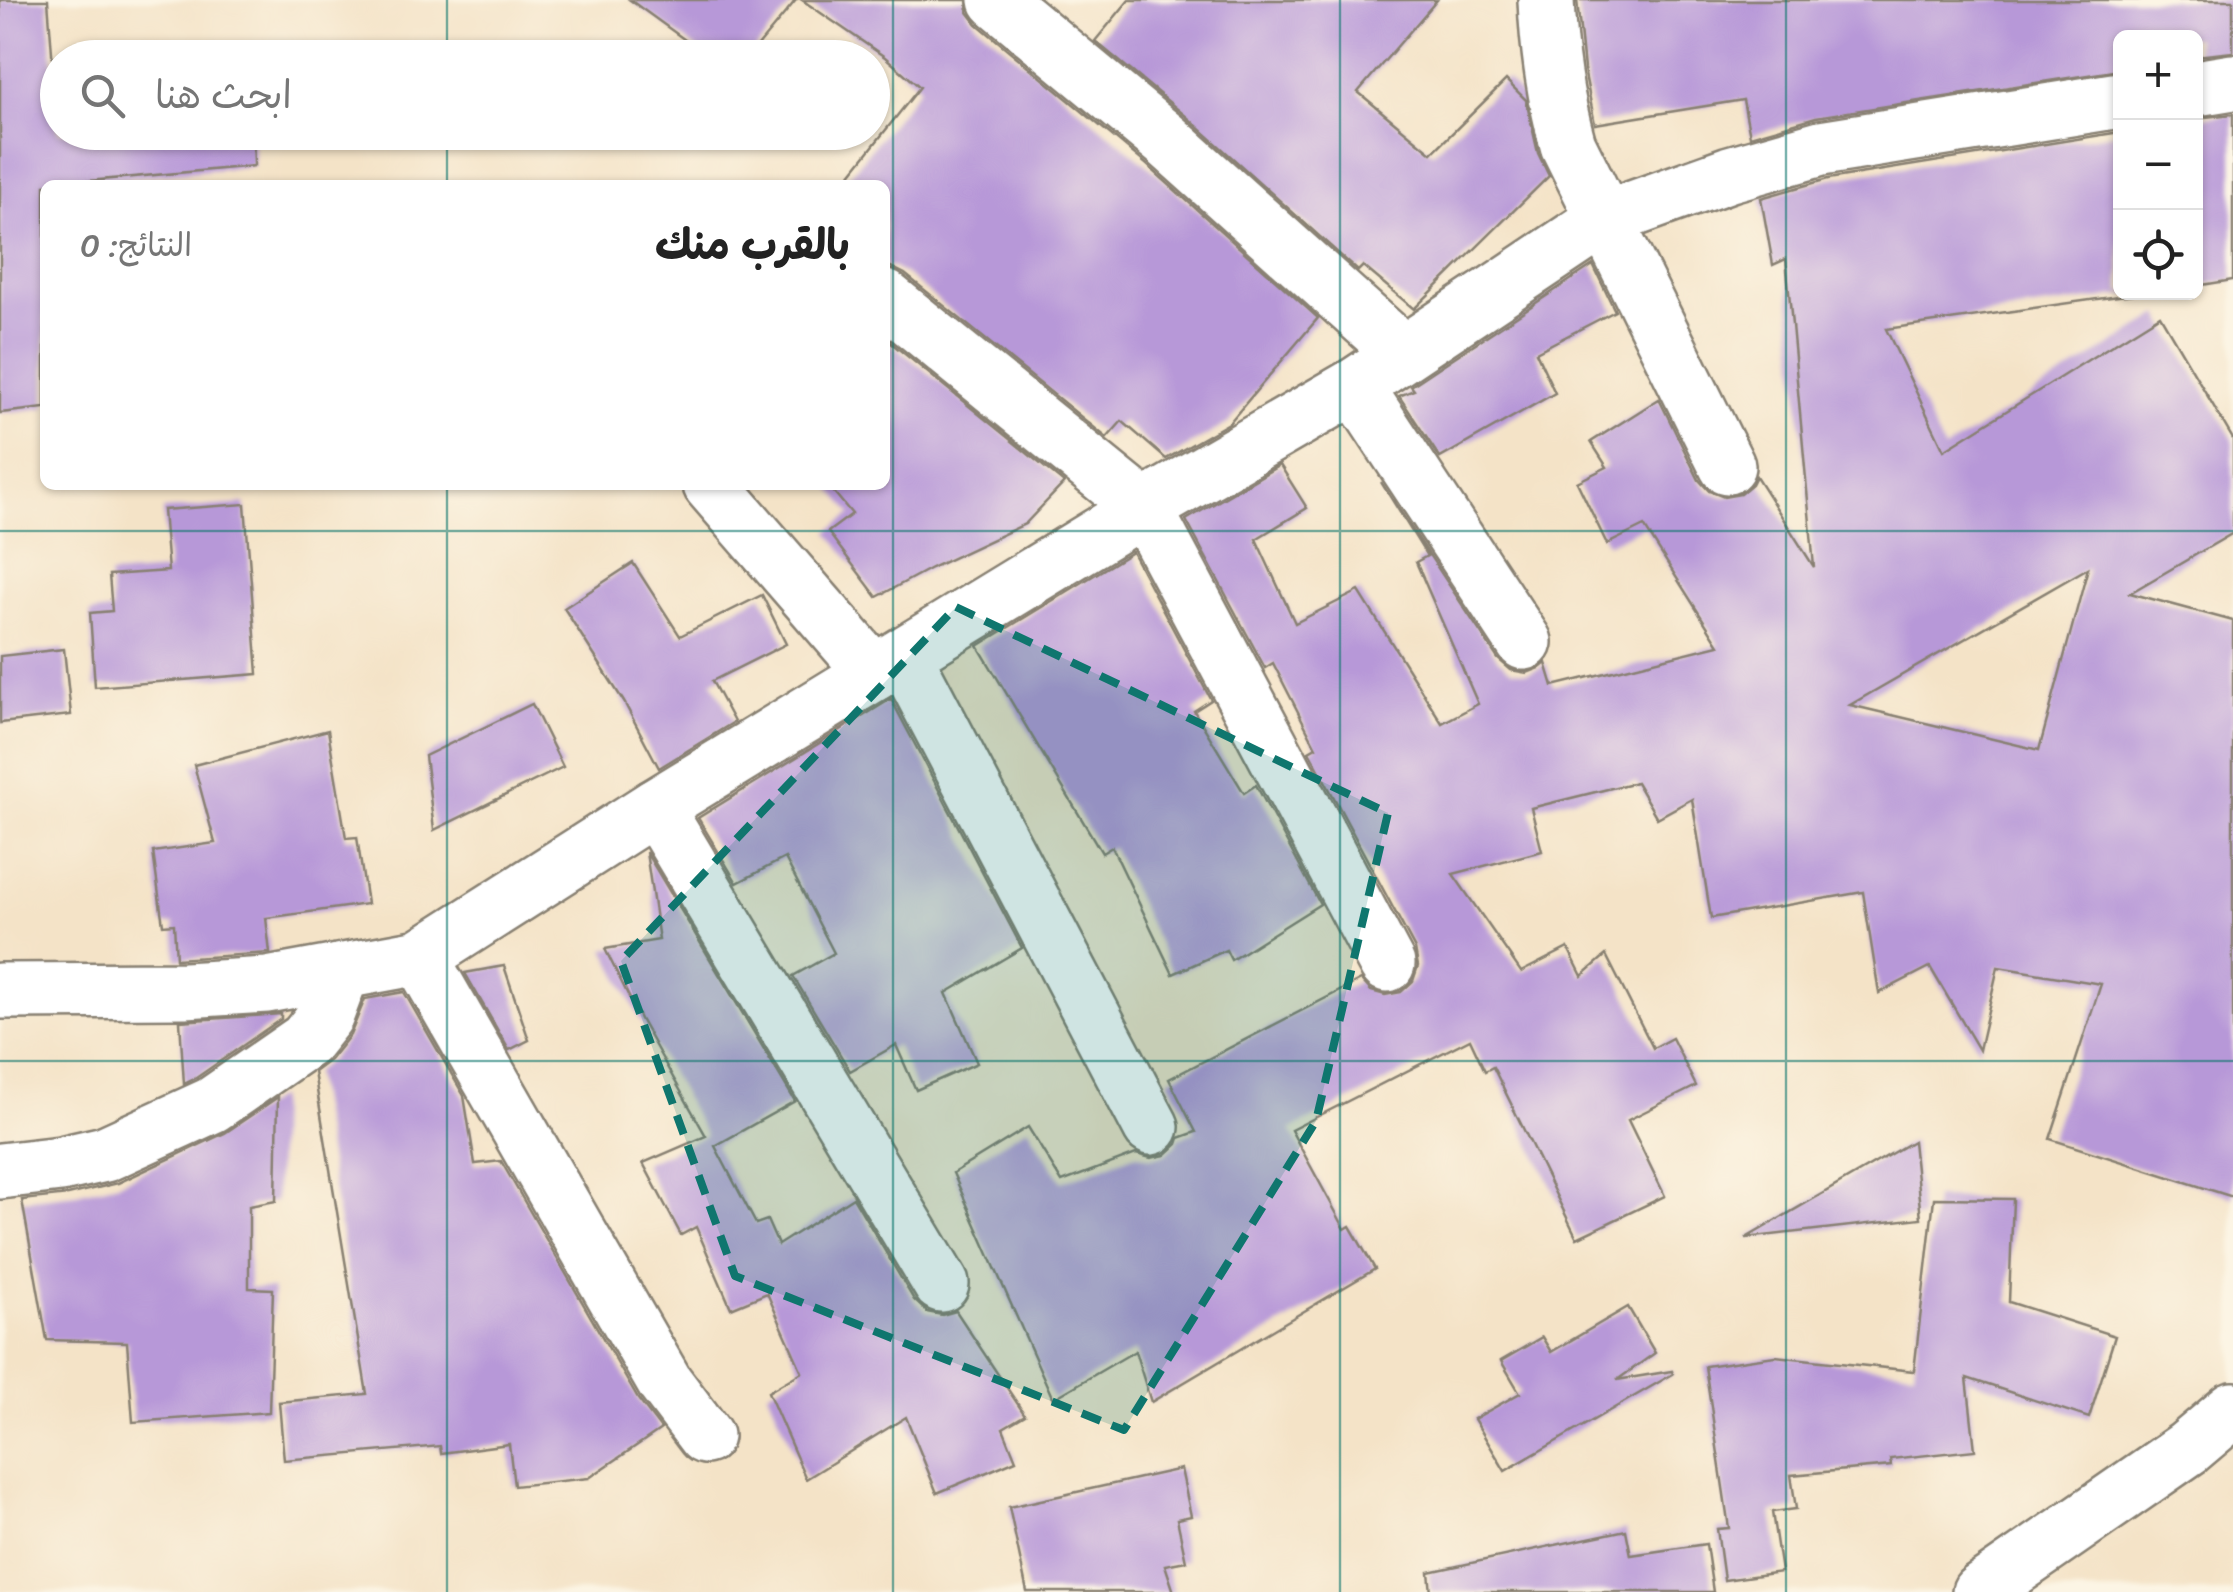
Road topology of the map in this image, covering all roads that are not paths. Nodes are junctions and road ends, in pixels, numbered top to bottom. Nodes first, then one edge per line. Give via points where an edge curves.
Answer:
1 (997, 0) edge
2 (1546, 0) edge
3 (2233, 82) edge
4 (2203, 87) edge
5 (2113, 101) edge
6 (1605, 219) junction
7 (890, 302) edge
8 (1403, 353) junction
9 (1355, 386) junction
10 (1727, 466) dead end
11 (715, 490) edge
12 (1144, 508) junction
13 (1524, 642) dead end
14 (889, 664) junction
15 (655, 807) junction
16 (420, 957) junction
17 (1387, 964) dead end
18 (342, 972) junction
19 (0, 990) edge
20 (1151, 1127) dead end
21 (0, 1170) edge
22 (942, 1284) dead end
23 (2233, 1410) edge
24 (705, 1436) dead end
25 (1980, 1592) edge

1 - 8 street via 1166,140
2 - 6 street via 1559,112
3 - 4 street
5 - 6 street via 1821,148
6 - 8 street
6 - 10 street
7 - 12 street
8 - 9 street
9 - 12 street
9 - 13 street
11 - 14 street
12 - 14 street
12 - 17 street
14 - 15 street
14 - 20 street
15 - 16 street
15 - 22 street
16 - 18 street
16 - 24 street via 665,1382
18 - 19 street via 185,990
18 - 21 street via 326,1015 306,1040 212,1106 105,1154
23 - 25 street

